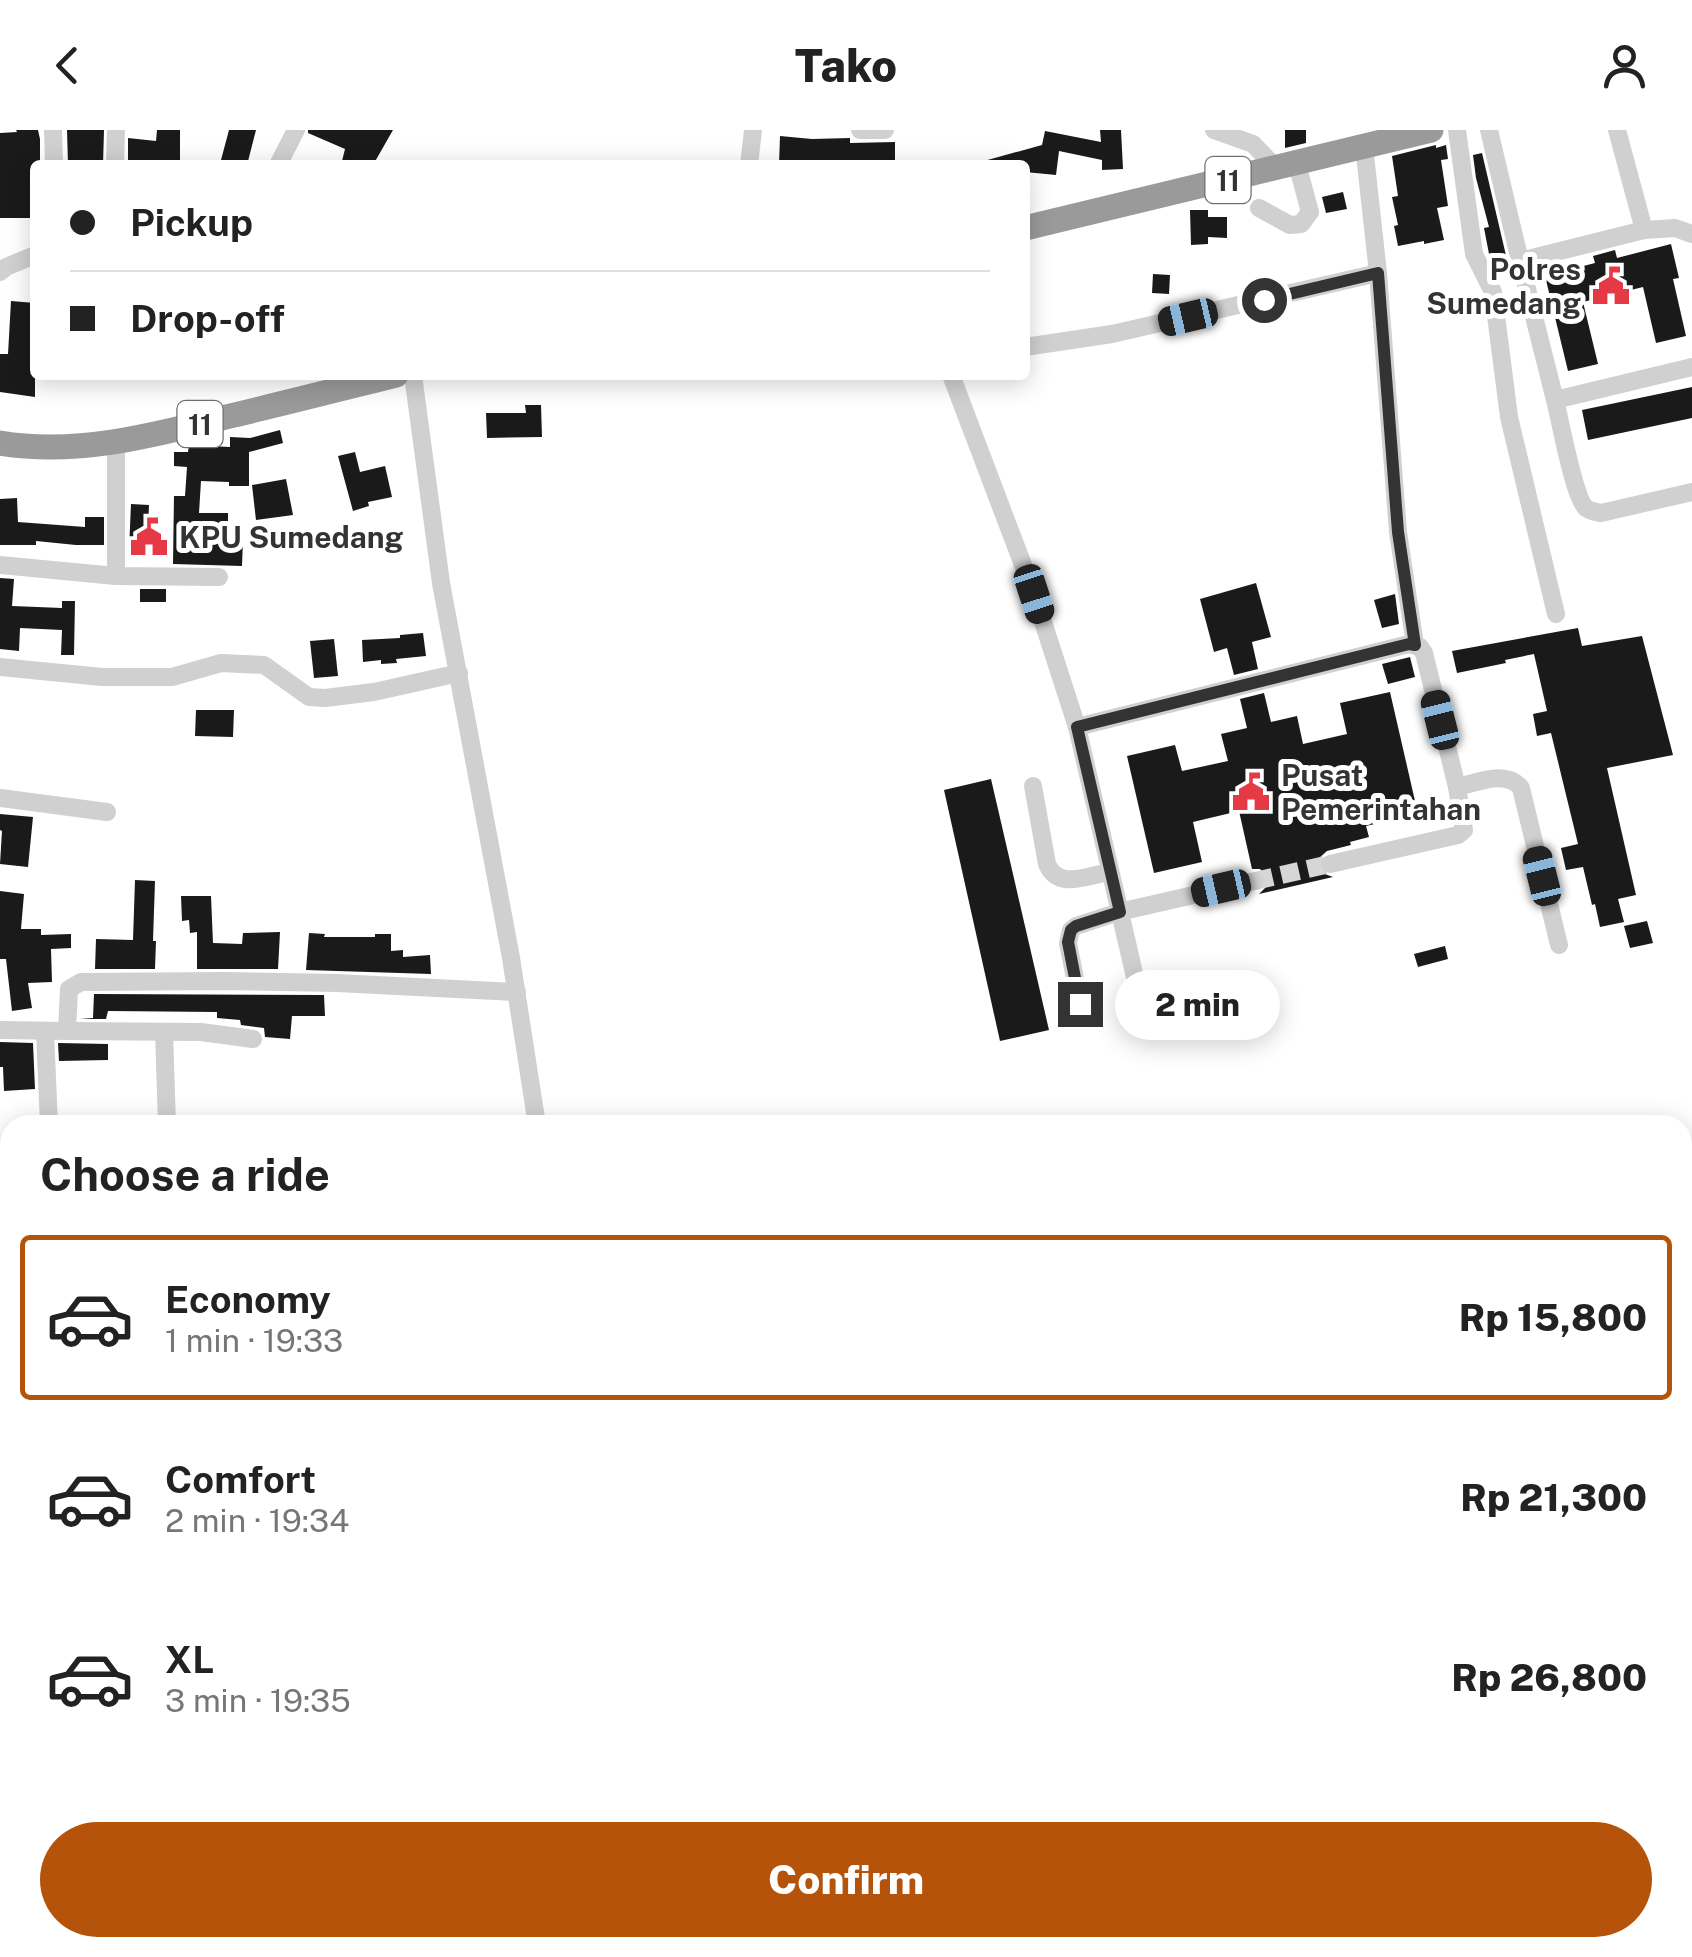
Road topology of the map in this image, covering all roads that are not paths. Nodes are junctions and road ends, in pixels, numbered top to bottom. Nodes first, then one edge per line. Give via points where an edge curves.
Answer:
1 (52, 130) edge
2 (116, 130) edge
3 (296, 130) edge
4 (753, 130) edge
5 (860, 130) edge
6 (884, 130) edge
7 (1214, 130) edge
8 (1431, 130) edge
9 (1458, 130) edge
10 (1489, 130) edge
11 (1617, 130) edge
12 (1376, 139) edge
13 (54, 160) edge
14 (116, 160) edge
15 (281, 160) edge
16 (749, 160) edge
17 (1287, 166) junction
18 (1258, 208) dead end
19 (1030, 227) edge
20 (1644, 230) junction
21 (1692, 233) edge
22 (30, 257) edge
23 (1520, 261) junction
24 (0, 272) edge
25 (1378, 273) junction
26 (1030, 346) edge
27 (1692, 368) edge
28 (376, 380) edge
29 (414, 380) edge
30 (953, 380) edge
31 (1555, 400) junction
32 (116, 442) junction
33 (0, 443) edge
34 (1692, 492) edge
35 (0, 565) edge
36 (116, 576) junction
37 (219, 578) dead end
38 (1556, 614) dead end
39 (1415, 645) junction
40 (0, 667) edge
41 (459, 673) junction
42 (1077, 727) junction
43 (1033, 786) dead end
44 (1457, 787) junction
45 (0, 798) edge
46 (107, 812) dead end
47 (1330, 864) tunnel mouth
48 (1109, 872) junction
49 (1255, 881) tunnel mouth
50 (1120, 912) junction
51 (1559, 945) dead end
52 (517, 992) junction
53 (1080, 1004) dead end
54 (1147, 1029) dead end
55 (0, 1030) edge
56 (45, 1031) junction
57 (66, 1032) junction
58 (164, 1032) junction
59 (253, 1039) dead end
60 (49, 1115) edge
61 (167, 1115) edge
62 (535, 1115) edge

1 - 13 street
2 - 14 street
3 - 15 street
4 - 16 street
5 - 6 street
7 - 17 street
8 - 12 highway, 11
9 - 38 street via 1474,254 1493,292 1509,417
10 - 23 street
11 - 20 street
12 - 17 highway, 11
12 - 25 street
17 - 18 street via 1310,212 1301,224 1290,225
17 - 19 highway, 11
20 - 21 street
20 - 23 street
22 - 24 street
23 - 31 street
25 - 26 street
25 - 39 street via 1398,532
27 - 31 street
28 - 32 highway, 11
29 - 41 street
30 - 42 street
31 - 34 street via 1576,486 1589,510 1601,513
32 - 33 highway, 11
32 - 36 street
35 - 36 street
36 - 37 street
39 - 42 street
39 - 44 street via 1424,653
40 - 41 street via 172,677 221,663 264,665 309,696 326,698
41 - 52 street
42 - 48 street
43 - 48 street via 1051,875 1062,880
44 - 47 street via 1462,834
44 - 51 street via 1506,777 1520,788
45 - 46 street
48 - 50 street
49 - 50 street
50 - 53 street via 1071,930
50 - 54 street
52 - 57 street via 262,981 80,982 69,989
52 - 62 street
55 - 56 street
56 - 57 street
56 - 60 street
57 - 58 street
58 - 59 street
58 - 61 street

